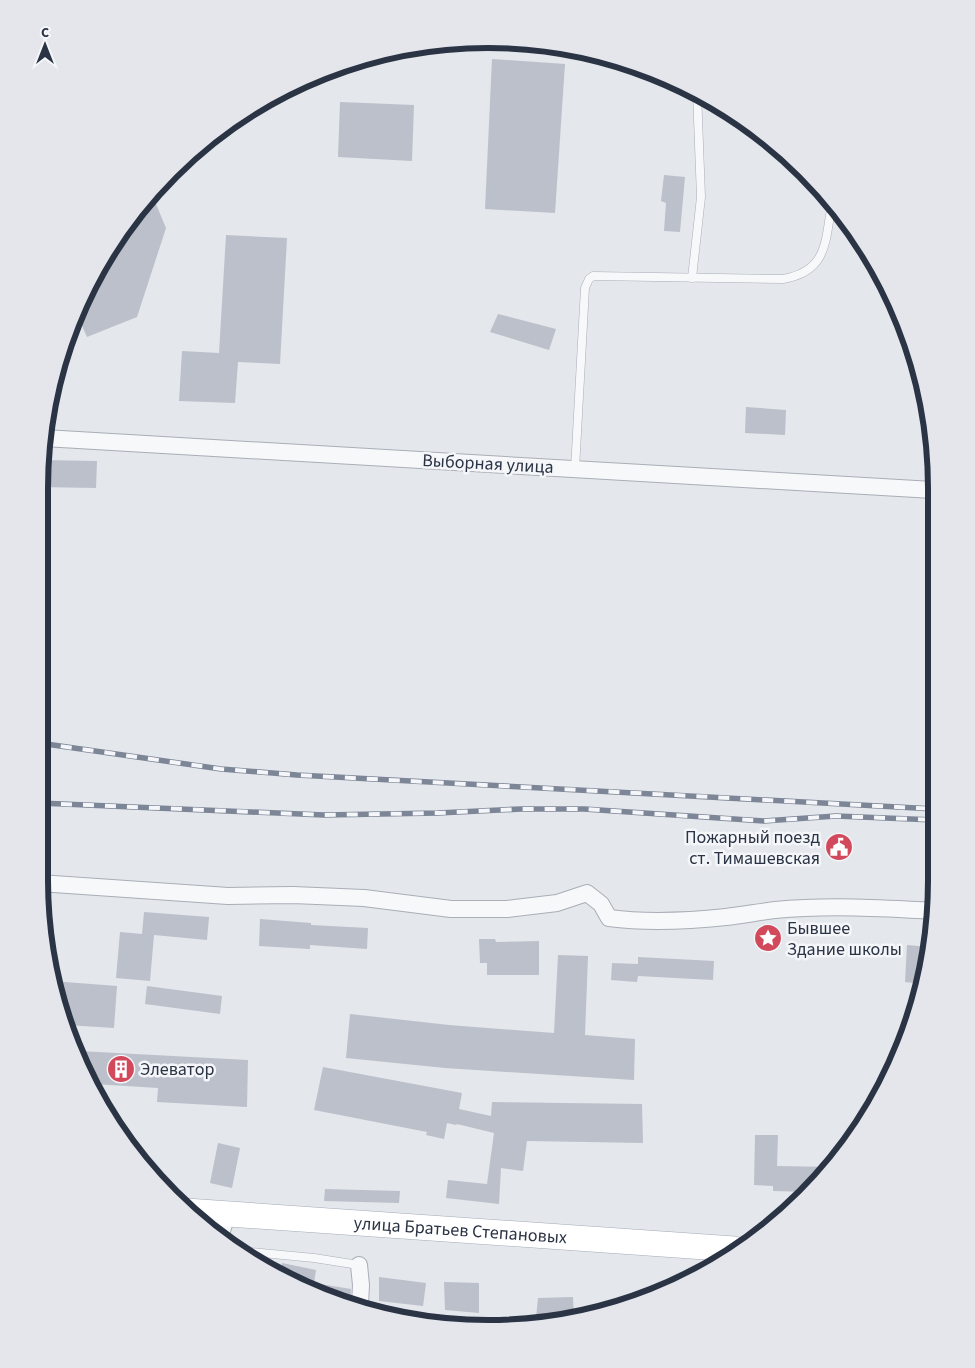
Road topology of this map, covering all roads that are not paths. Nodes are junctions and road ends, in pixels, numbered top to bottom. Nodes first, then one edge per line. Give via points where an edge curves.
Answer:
1 (697, 101) edge
2 (830, 215) dead end
3 (692, 278) junction
4 (50, 438) edge
5 (575, 469) junction
6 (928, 490) edge
7 (48, 884) edge
8 (927, 910) edge
9 (208, 1220) edge
10 (223, 1226) edge
11 (728, 1249) edge
12 (252, 1252) edge
13 (358, 1265) joint
14 (360, 1302) edge

1 - 3 lane via 701,198
2 - 3 lane via 823,250 814,266 797,277
3 - 5 lane via 593,276 589,279 585,288
4 - 5 street, Выборная улица
5 - 6 street, Выборная улица
7 - 8 street via 228,896 364,898 451,909 507,909 558,903 586,893 601,904 609,918 633,921 818,908
9 - 10 main road, улица Братьев Степановых
10 - 11 main road, улица Братьев Степановых
12 - 13 lane
13 - 14 street

